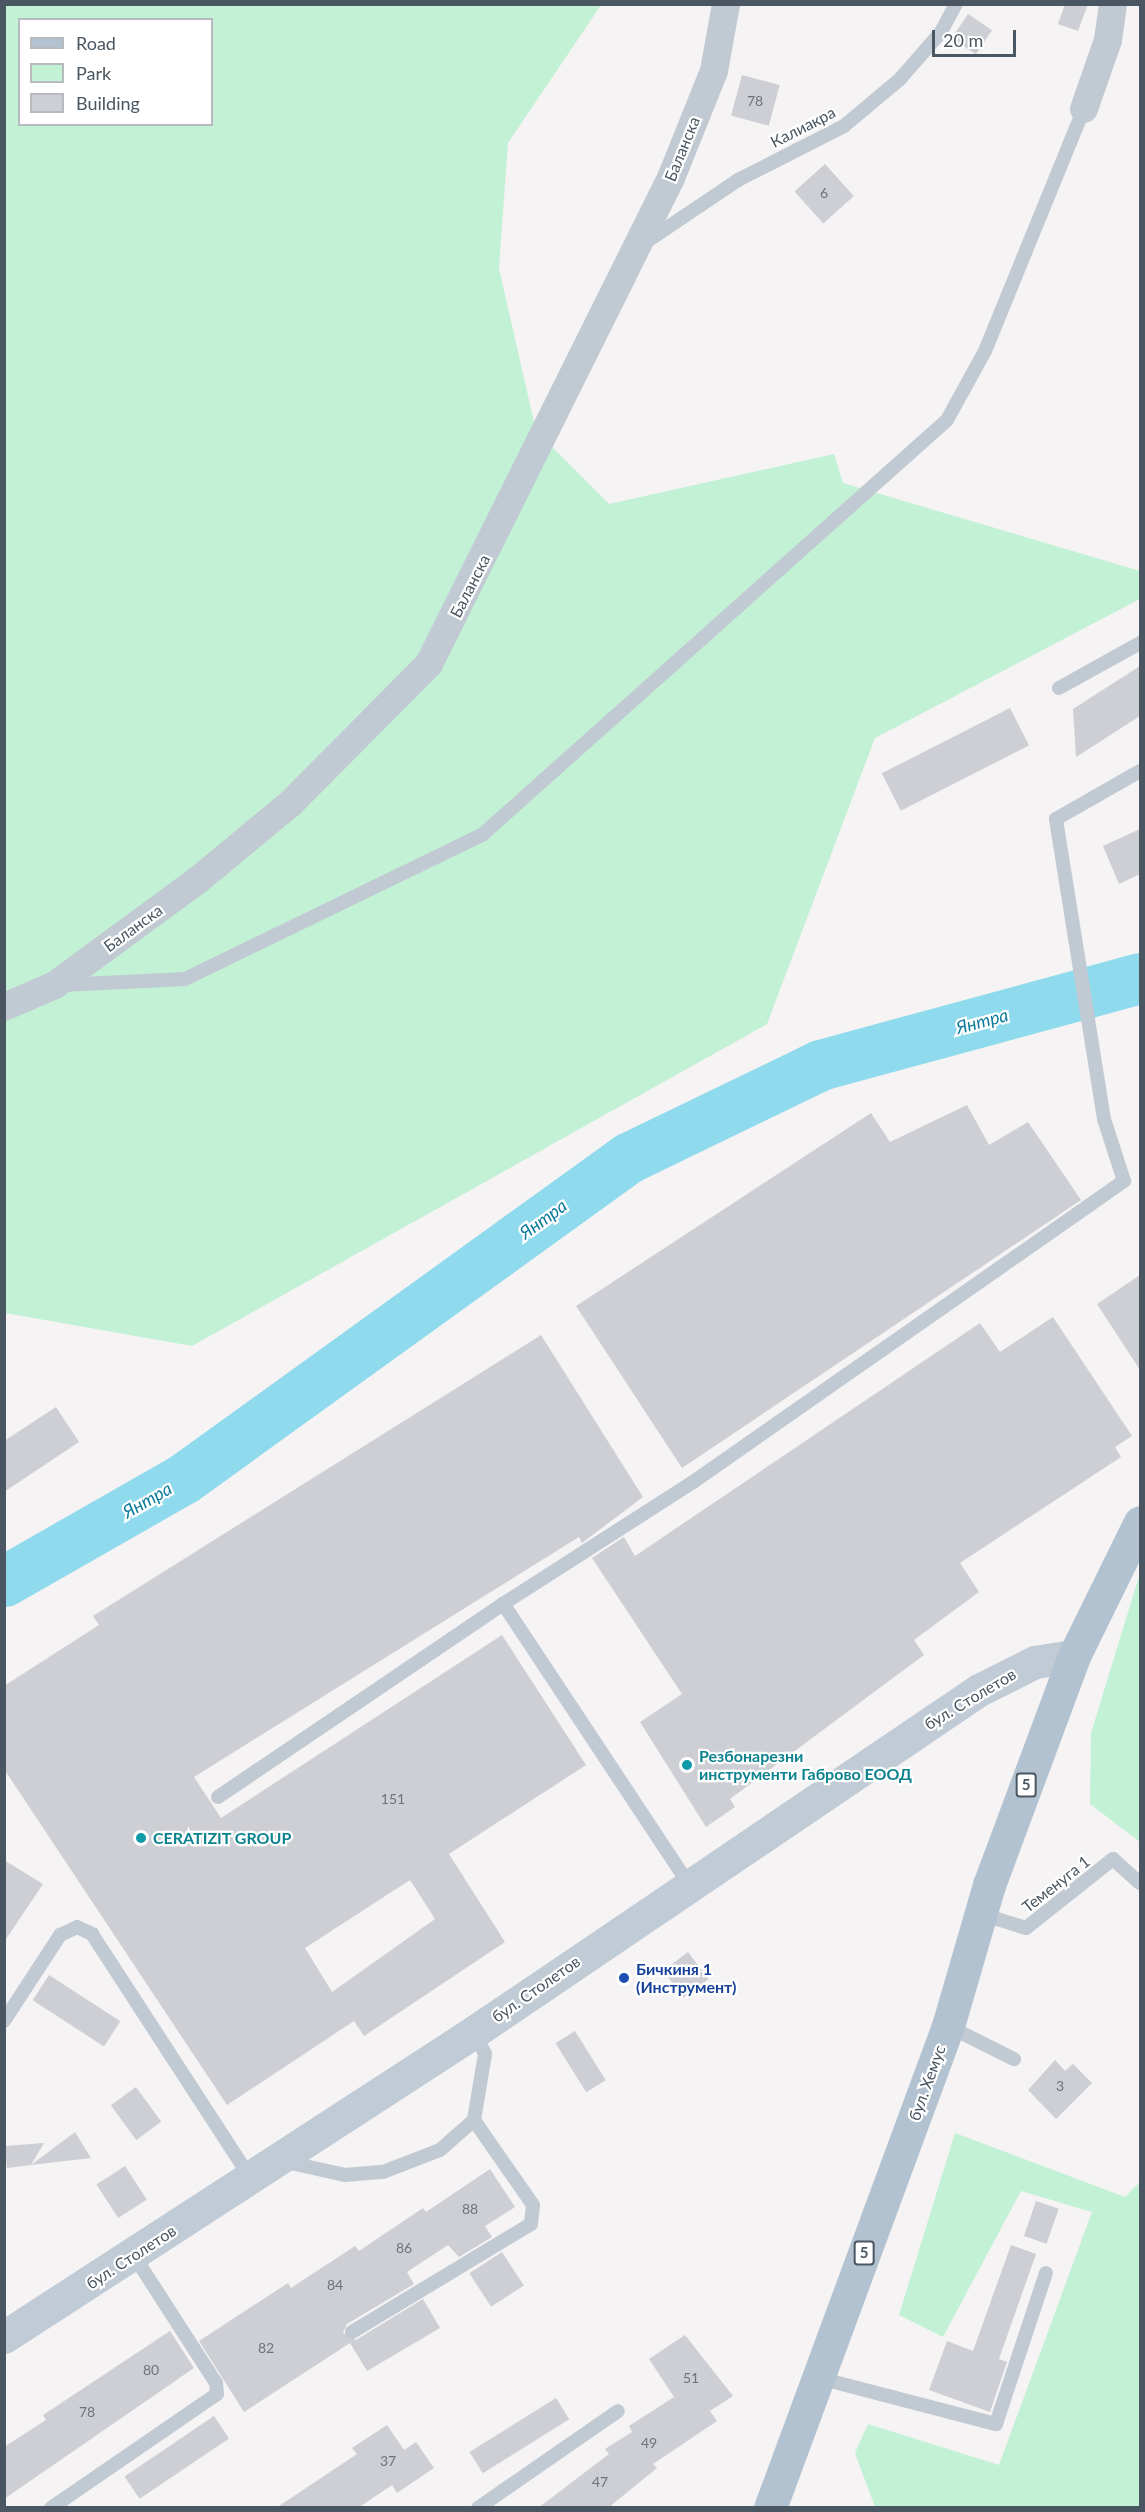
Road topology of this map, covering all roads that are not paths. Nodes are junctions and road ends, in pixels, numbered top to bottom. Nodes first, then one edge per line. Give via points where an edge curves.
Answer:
1 (726, 4) edge
2 (956, 4) edge
3 (1113, 4) edge
4 (1084, 109) joint
5 (637, 248) junction
6 (1140, 643) edge
7 (1059, 688) dead end
8 (1140, 771) edge
9 (55, 985) junction
10 (4, 1007) edge
11 (1135, 1539) edge
12 (503, 1604) junction
13 (1074, 1656) junction
14 (218, 1797) dead end
15 (688, 1883) junction
16 (1140, 1883) edge
17 (981, 1914) junction
18 (4, 2021) edge
19 (948, 2026) junction
20 (474, 2032) junction
21 (1014, 2060) dead end
22 (474, 2120) junction
23 (280, 2160) junction
24 (252, 2179) junction
25 (134, 2256) junction
26 (1046, 2273) dead end
27 (352, 2331) dead end
28 (4, 2337) edge
29 (819, 2378) junction
30 (618, 2411) dead end
31 (781, 2499) edge
32 (51, 2508) edge
33 (478, 2508) edge

1 - 5 street, Баланска via 714,71
2 - 5 lane, Калиакра via 941,32 900,79 844,126 738,180
3 - 4 street via 1108,40
4 - 9 lane via 985,351 947,420 482,835 185,979
5 - 9 street, Баланска via 429,664 291,803 198,880
6 - 7 lane
8 - 12 lane via 1056,819 1104,1119 1124,1181 693,1482
9 - 10 street, Баланска
11 - 13 main road, 5
12 - 14 lane
12 - 15 lane
13 - 15 main road, бул. Столетов via 1035,1662 979,1689
13 - 17 main road, бул. Хемус / 5
15 - 20 main road, бул. Столетов
16 - 17 lane, Теменуга 1 via 1113,1859 1026,1928
17 - 19 main road, бул. Хемус / 5
18 - 24 lane via 60,1935 77,1927 92,1934
19 - 21 lane
19 - 29 main road, бул. Хемус / 5
20 - 22 lane via 485,2054
20 - 23 main road, бул. Столетов
22 - 23 lane via 440,2150 383,2172 345,2175
22 - 27 lane via 533,2205 531,2224
23 - 24 main road, бул. Столетов
24 - 25 main road, бул. Столетов
25 - 28 main road, бул. Столетов
25 - 32 lane via 216,2383 217,2394
26 - 29 lane via 996,2424
29 - 31 main road, бул. Хемус / 5
30 - 33 lane

